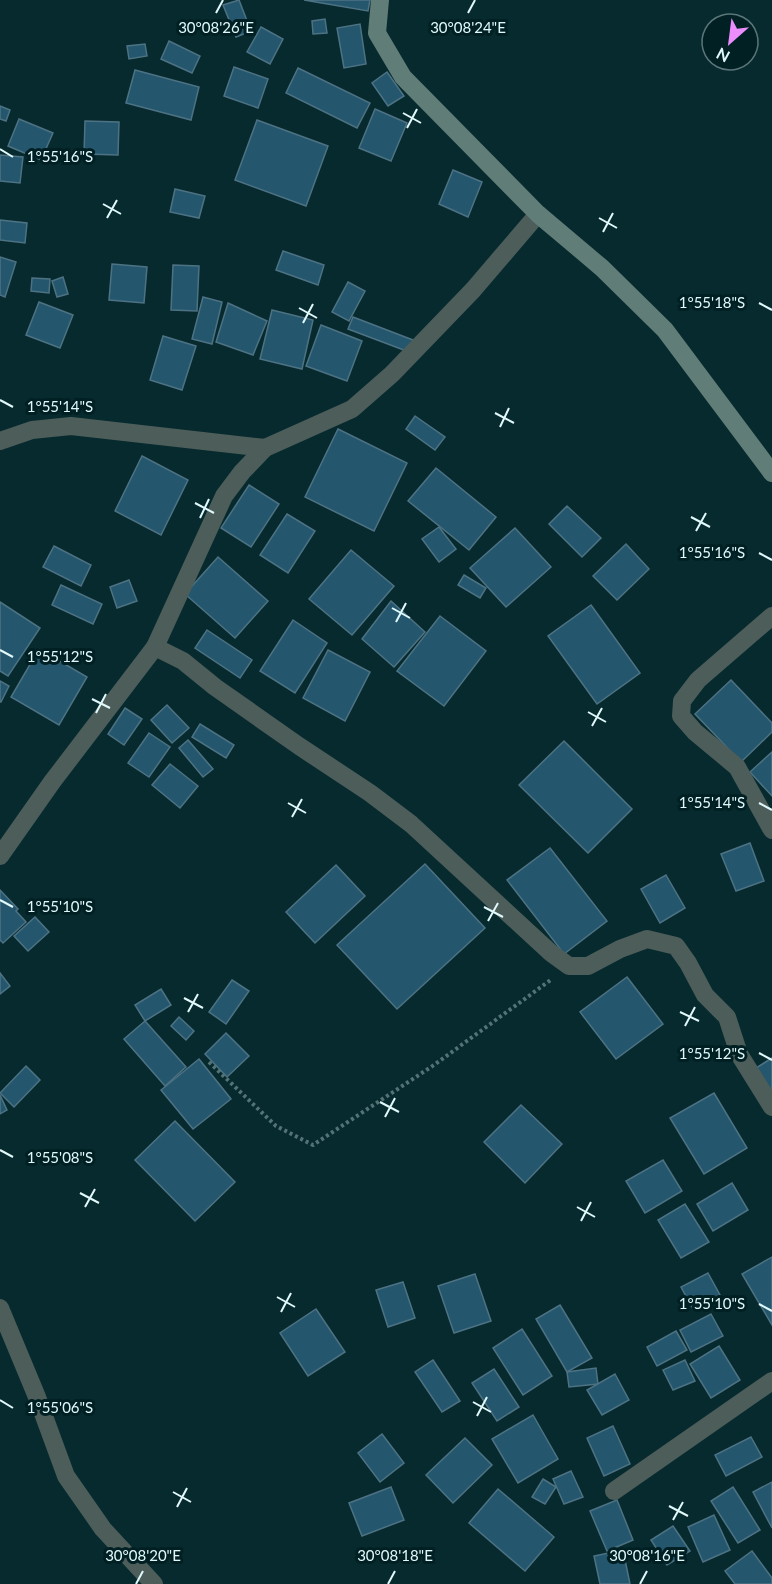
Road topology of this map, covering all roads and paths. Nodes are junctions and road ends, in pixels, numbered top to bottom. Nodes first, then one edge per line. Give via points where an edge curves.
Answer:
1 (380, 0) edge
2 (538, 214) junction
3 (0, 441) edge
4 (265, 448) junction
5 (772, 473) edge
6 (772, 616) edge
7 (155, 647) junction
8 (772, 830) edge
9 (0, 856) edge
10 (569, 966) junction
11 (208, 1062) dead end
12 (772, 1107) edge
13 (0, 1308) edge
14 (772, 1381) edge
15 (614, 1491) dead end
16 (154, 1584) edge

1 - 2 main road via 376,33 403,77
2 - 4 street via 473,290 392,374 352,409
2 - 5 main road via 602,268 665,330
3 - 4 street via 32,430 72,426
4 - 7 street via 224,496
6 - 8 street via 698,680 682,702 681,716 737,767
7 - 9 street
7 - 10 street via 183,660 224,694 370,793
10 - 11 path via 434,1065 313,1145 276,1126
10 - 12 street via 588,966 647,939 676,946 705,995 727,1017 739,1054
13 - 16 street via 66,1476 103,1529
14 - 15 street

